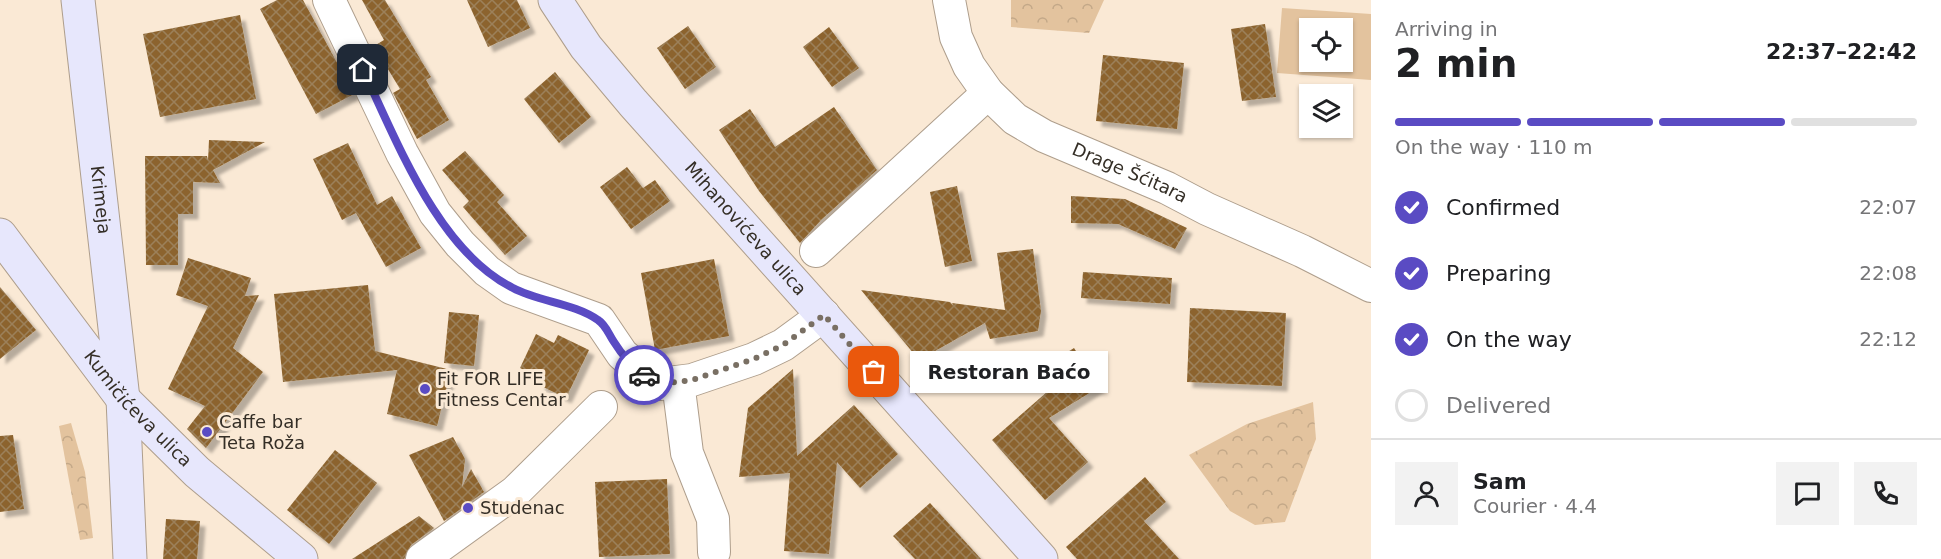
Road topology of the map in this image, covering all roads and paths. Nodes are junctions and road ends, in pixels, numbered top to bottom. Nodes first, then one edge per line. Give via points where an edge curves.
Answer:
1 (78, 0) edge
2 (329, 0) edge
3 (555, 0) edge
4 (949, 0) edge
5 (988, 93) junction
6 (0, 235) edge
7 (816, 251) dead end
8 (1366, 284) edge
9 (824, 315) junction
10 (678, 382) junction
11 (123, 399) junction
12 (601, 407) dead end
13 (714, 552) dead end
14 (130, 559) edge
15 (301, 559) edge
16 (422, 559) edge
17 (1041, 559) edge

1 - 11 street, Krimeja
2 - 10 street via 402,153 435,213 459,244 511,288 599,320 622,354 649,378 660,384
3 - 9 street, Mihanovićeva ulica via 586,47 633,103
4 - 5 street, Drage Šćitara via 956,36 969,66
5 - 7 street
5 - 8 street, Drage Šćitara via 1015,119 1044,136 1167,188
6 - 11 street, Kumičićeva ulica
9 - 10 street via 783,345 754,359
9 - 17 street, Mihanovićeva ulica
10 - 13 street via 687,453 713,519
11 - 14 street, Krimeja
11 - 15 street, Kumičićeva ulica via 198,472
12 - 16 street via 515,492

